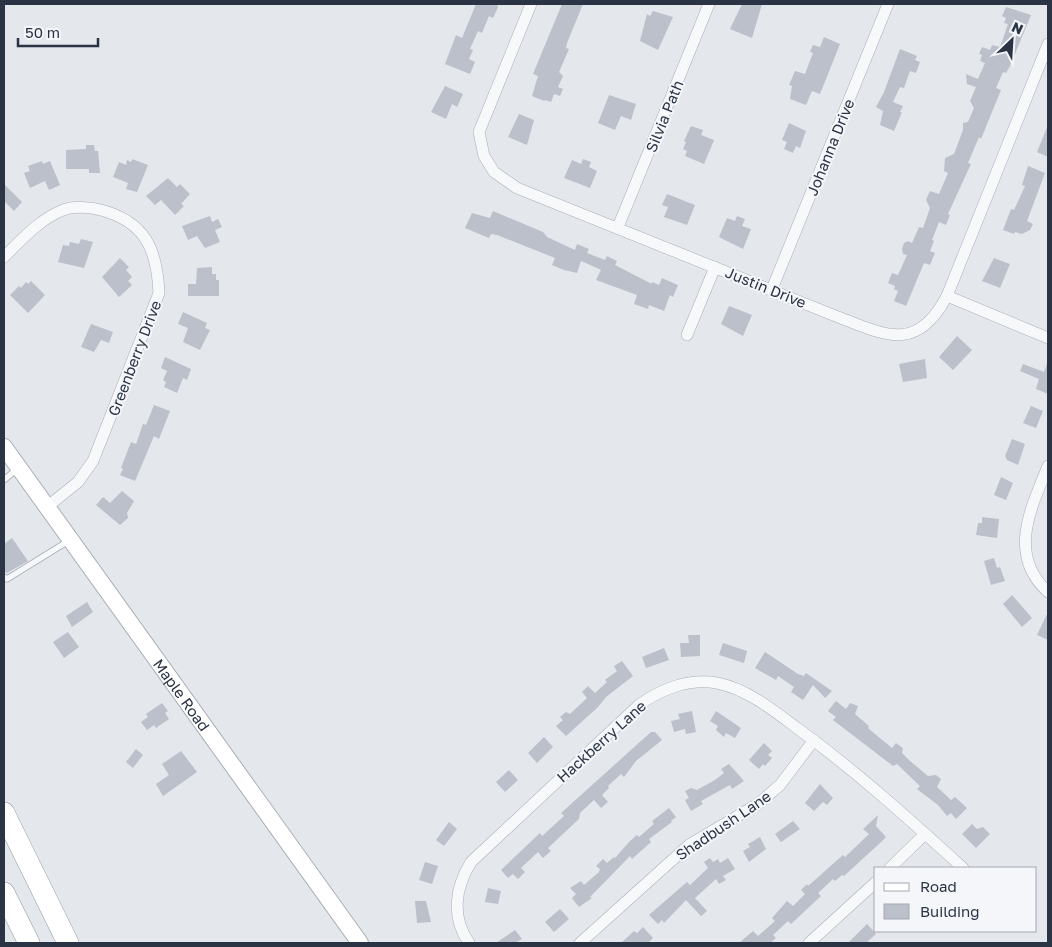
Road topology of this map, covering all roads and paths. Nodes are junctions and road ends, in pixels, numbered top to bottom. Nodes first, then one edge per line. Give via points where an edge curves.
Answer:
1 (530, 4) edge
2 (709, 4) edge
3 (888, 4) edge
4 (1048, 44) edge
5 (618, 227) junction
6 (4, 258) edge
7 (715, 266) junction
8 (772, 290) junction
9 (947, 296) junction
10 (686, 334) dead end
11 (1048, 338) edge
12 (4, 447) edge
13 (1048, 466) edge
14 (18, 468) junction
15 (4, 480) edge
16 (47, 507) junction
17 (71, 540) junction
18 (4, 577) edge
19 (1048, 592) edge
20 (814, 740) junction
21 (4, 813) edge
22 (925, 834) junction
23 (891, 867) edge
24 (962, 867) edge
25 (874, 884) edge
26 (4, 893) edge
27 (29, 943) edge
28 (68, 943) edge
29 (360, 943) edge
30 (469, 943) edge
31 (580, 943) edge
32 (809, 943) edge

1 - 5 street, Justin Drive via 478,132 484,156 494,172 516,188
2 - 5 street, Silvia Path
3 - 8 street, Johanna Drive
4 - 9 street, Justin Drive
5 - 7 street, Justin Drive
6 - 16 street, Greenberry Drive via 42,222 64,210 91,207 122,216 142,233 158,264 160,293 93,461 78,482
7 - 8 street, Justin Drive
7 - 10 street
8 - 9 street, Justin Drive via 882,334 896,335 909,334 937,315
9 - 11 street
12 - 14 street, Maple Road
13 - 19 street via 1025,536 1030,571
14 - 15 lane
14 - 16 street, Maple Road
16 - 17 street, Maple Road
17 - 18 lane via 7,579
17 - 29 street, Maple Road
20 - 22 street, Hackberry Lane via 852,768
20 - 30 street, Hackberry Lane via 770,708 718,683 686,683 657,692 632,711 471,862 463,875 457,907 458,920
20 - 31 street, Shadbush Lane via 780,785 758,804 689,845
21 - 28 highway
22 - 23 street
22 - 24 street, Hackberry Lane
25 - 32 street
26 - 27 highway

